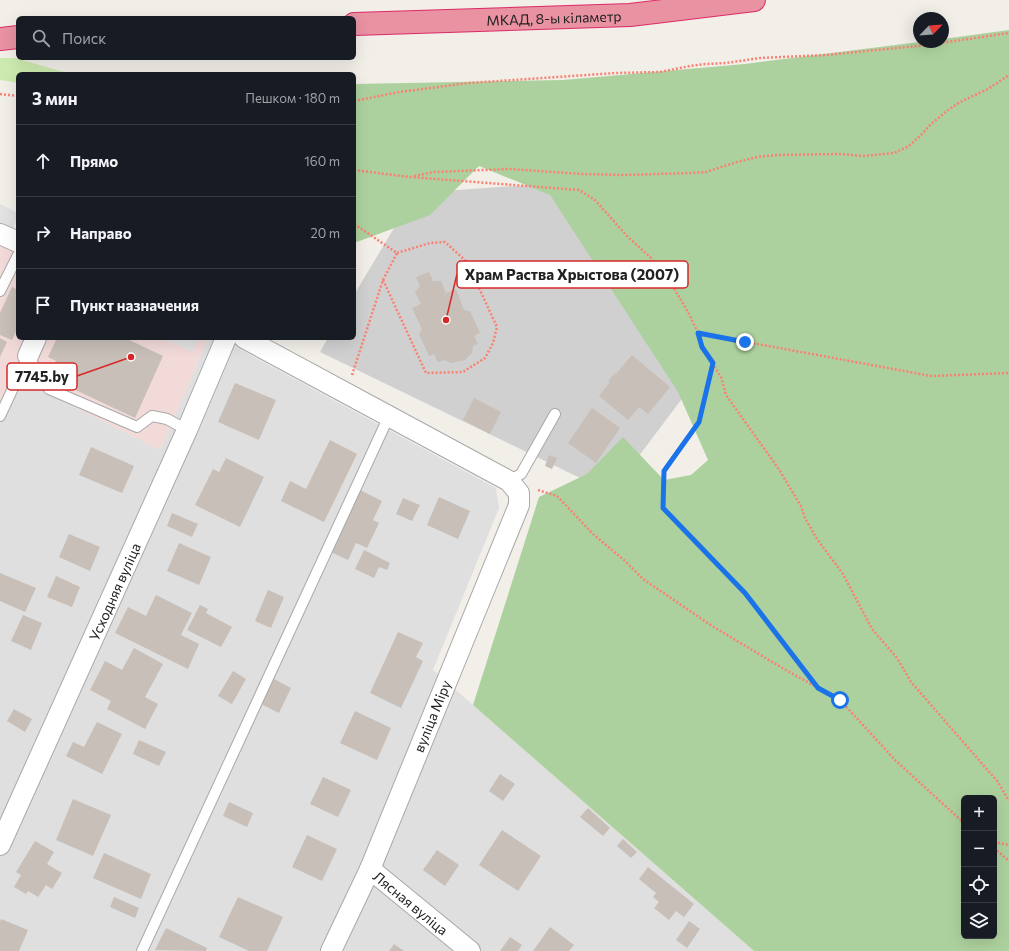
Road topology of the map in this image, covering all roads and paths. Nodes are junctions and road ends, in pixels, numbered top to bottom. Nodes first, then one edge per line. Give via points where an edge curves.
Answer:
1 (754, 0) edge
2 (356, 24) edge
3 (1009, 33) edge
4 (16, 37) edge
5 (0, 39) edge
6 (1009, 75) edge
7 (0, 94) edge
8 (16, 96) edge
9 (356, 101) edge
10 (356, 170) edge
11 (410, 177) junction
12 (356, 225) edge
13 (0, 234) edge
14 (16, 241) edge
15 (397, 253) junction
16 (16, 259) edge
17 (383, 280) junction
18 (0, 291) edge
19 (698, 333) junction
20 (225, 340) edge
21 (248, 340) edge
22 (32, 347) edge
23 (713, 363) junction
24 (1009, 373) edge
25 (345, 394) junction
26 (555, 414) dead end
27 (0, 416) edge
28 (389, 416) junction
29 (187, 430) junction
30 (509, 482) junction
31 (557, 496) dead end
32 (818, 688) junction
33 (1009, 801) edge
34 (961, 820) edge
35 (997, 842) edge
36 (1009, 844) edge
37 (0, 845) edge
38 (997, 851) edge
39 (1009, 861) edge
40 (370, 869) junction
41 (142, 951) edge
42 (331, 951) edge
43 (470, 951) edge

1 - 2 highway, МКАД, 8-ы кіламетр via 630,15
3 - 9 path via 927,45 706,64 660,72 469,83
4 - 5 highway
6 - 11 path via 948,110 909,146 894,153 863,156 840,154 757,157 706,172 690,173 617,175 510,169 434,172
7 - 8 path
10 - 11 path
11 - 19 path via 579,190 595,200 651,258 675,290
12 - 15 path
13 - 14 street
15 - 17 path
15 - 17 path via 430,243 446,242 467,262 497,327 493,343 485,358 463,372 426,373
16 - 18 lane
17 - 25 path
19 - 23 path via 702,347
19 - 24 path via 931,376
20 - 29 street, Усходняя вуліца
21 - 25 street
22 - 27 lane
22 - 29 lane via 49,389 137,427 152,416 167,419
23 - 32 path via 699,422 664,471 663,508 745,593
23 - 33 path via 721,377 726,395 778,468 801,506 817,540 843,574 872,629 897,658 911,682 998,782
25 - 28 street
26 - 30 lane via 521,474
28 - 30 street
28 - 41 lane
29 - 37 street, Усходняя вуліца
30 - 40 street, вуліца Міру via 519,493 519,505
31 - 32 path via 592,534 643,579 712,626
32 - 34 path via 840,700 896,761
35 - 36 path
38 - 39 path
40 - 42 street, вуліца Міру
40 - 43 street, Лясная вуліца

